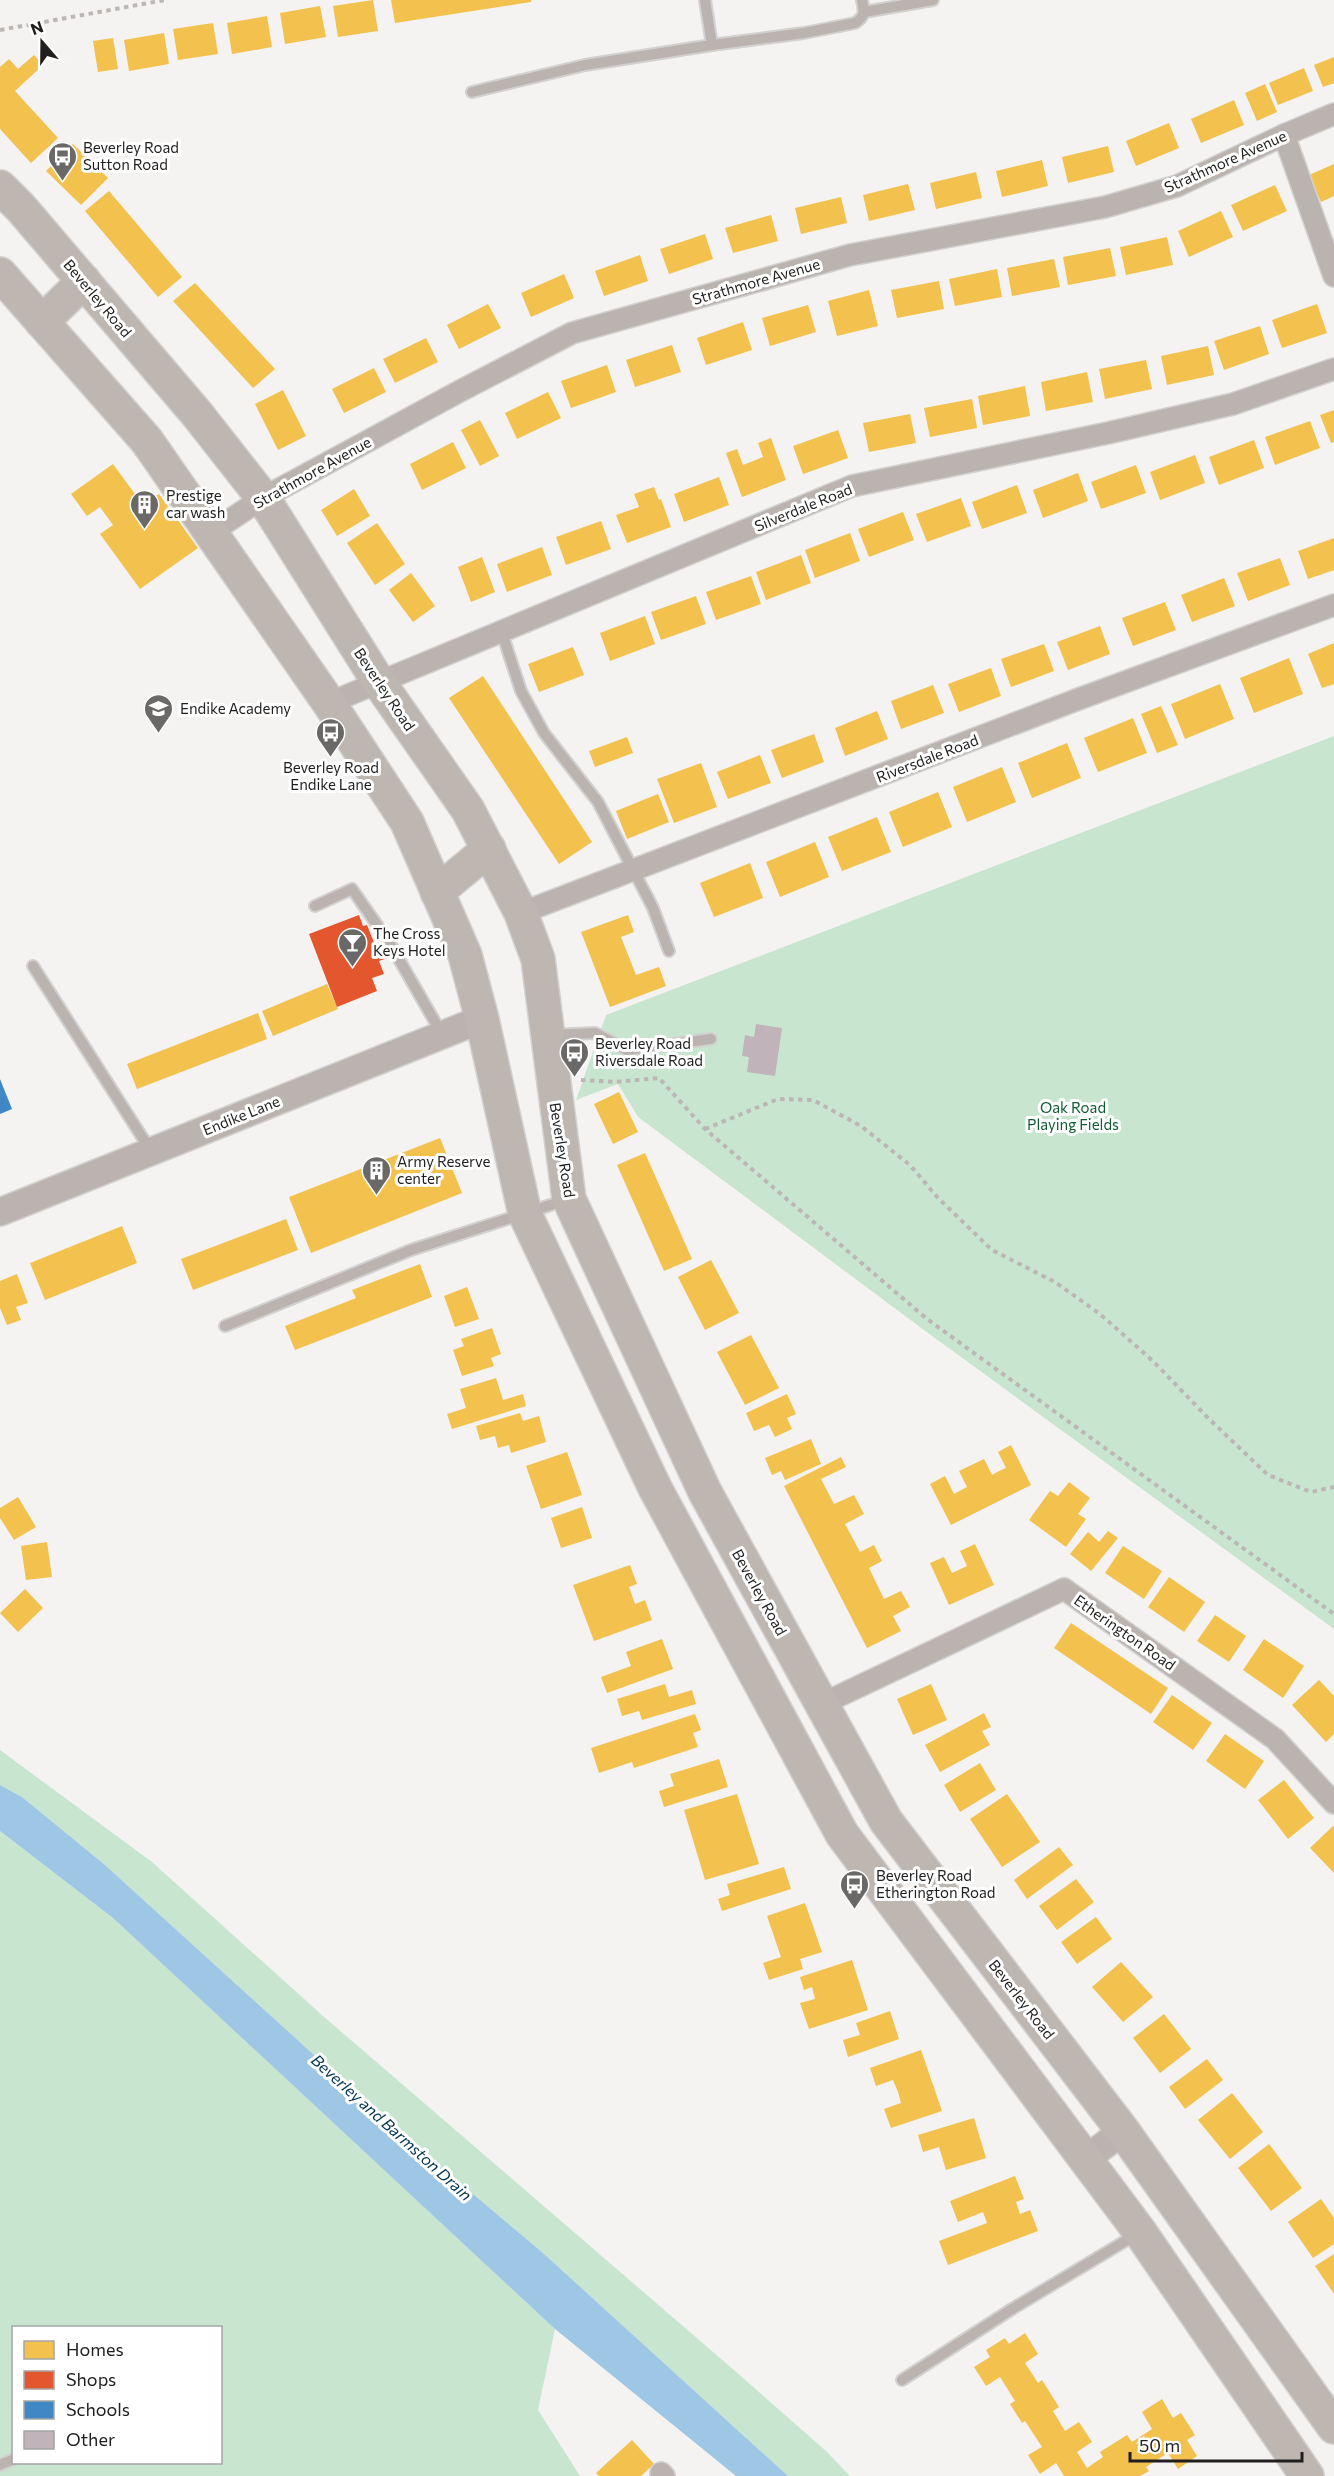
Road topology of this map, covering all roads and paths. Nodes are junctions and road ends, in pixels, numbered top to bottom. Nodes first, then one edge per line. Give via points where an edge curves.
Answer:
1 (165, 0) edge
2 (705, 0) edge
3 (862, 0) edge
4 (933, 0) edge
5 (864, 12) junction
6 (0, 30) edge
7 (712, 45) junction
8 (472, 92) dead end
9 (1334, 114) edge
10 (1284, 135) junction
11 (0, 187) edge
12 (0, 274) edge
13 (1334, 276) edge
14 (84, 281) junction
15 (42, 322) junction
16 (1334, 369) edge
17 (263, 498) junction
18 (210, 532) junction
19 (1334, 605) edge
20 (501, 630) junction
21 (378, 681) junction
22 (329, 703) junction
23 (489, 849) junction
24 (633, 871) junction
25 (437, 892) junction
26 (315, 906) dead end
27 (521, 914) junction
28 (669, 951) dead end
29 (33, 966) dead end
30 (482, 1019) junction
31 (442, 1035) junction
32 (711, 1039) dead end
33 (548, 1048) junction
34 (705, 1129) junction
35 (152, 1151) junction
36 (569, 1199) junction
37 (0, 1212) edge
38 (525, 1214) junction
39 (225, 1326) dead end
40 (649, 1374) junction
41 (609, 1392) junction
42 (1334, 1487) edge
43 (1334, 1614) edge
44 (773, 1615) junction
45 (735, 1636) junction
46 (822, 1704) junction
47 (867, 1787) junction
48 (1334, 1803) edge
49 (829, 1810) junction
50 (1123, 2131) junction
51 (1086, 2159) junction
52 (1140, 2232) junction
53 (902, 2380) dead end
54 (1334, 2427) edge
55 (1307, 2476) edge

1 - 6 path
2 - 7 lane
3 - 5 lane
4 - 5 lane
5 - 7 lane via 855,23
7 - 8 lane via 585,65
9 - 10 street, Strathmore Avenue
10 - 13 street
10 - 17 street, Strathmore Avenue via 1177,186 1105,207 850,255 572,333
11 - 14 main road, Beverley Road
12 - 15 main road
14 - 15 main road
14 - 17 main road, Beverley Road
15 - 18 main road via 147,441
16 - 20 street, Silverdale Road via 1233,404 852,486
17 - 18 street, Strathmore Avenue
17 - 21 main road, Beverley Road
18 - 22 main road
19 - 24 street, Riversdale Road
20 - 21 street, Silverdale Road
20 - 24 lane via 521,691 544,733 598,802
21 - 22 street, Silverdale Road
21 - 23 main road, Beverley Road via 468,810
22 - 25 main road via 406,822
23 - 25 main road
23 - 27 main road, Beverley Road
24 - 27 street, Riversdale Road
24 - 28 lane via 653,908
25 - 30 main road via 465,955
26 - 31 lane via 352,889 389,942
27 - 33 main road, Beverley Road via 538,959
29 - 35 lane
30 - 31 street, Endike Lane
30 - 38 main road
31 - 35 street, Endike Lane
32 - 33 lane via 627,1050 595,1033
33 - 34 path via 567,1079 615,1082 659,1078
33 - 36 main road, Beverley Road
34 - 42 path via 777,1099 813,1100 861,1126 910,1165 992,1250 1055,1282 1100,1314 1268,1475 1311,1492
34 - 43 path via 927,1319
35 - 37 street, Endike Lane
36 - 38 lane
36 - 40 main road, Beverley Road
38 - 39 lane via 411,1250
38 - 41 main road
40 - 41 main road
40 - 44 main road, Beverley Road via 705,1492
41 - 45 main road via 655,1488
44 - 45 main road
44 - 46 main road, Beverley Road
45 - 49 main road
46 - 47 main road, Beverley Road
46 - 48 street, Etherington Road via 1064,1589 1275,1739
47 - 49 main road
47 - 50 main road, Beverley Road via 886,1821
49 - 51 main road via 842,1834
50 - 51 street
50 - 54 main road, Beverley Road
51 - 52 main road
52 - 53 lane
52 - 55 main road

